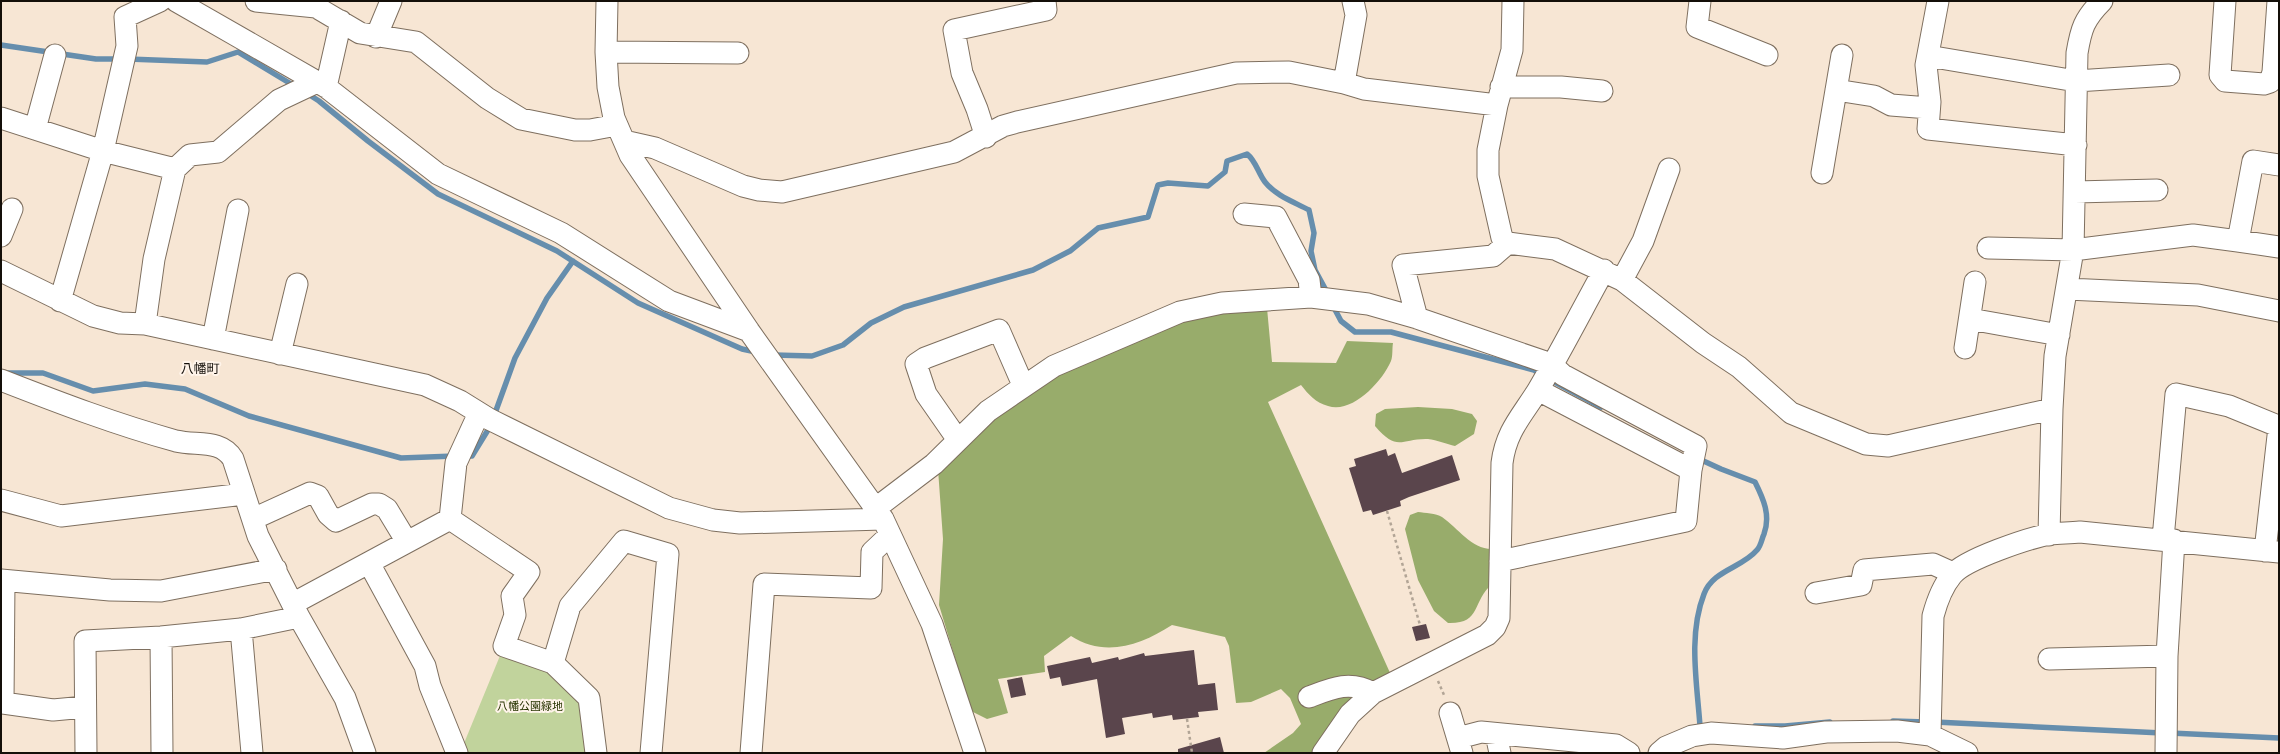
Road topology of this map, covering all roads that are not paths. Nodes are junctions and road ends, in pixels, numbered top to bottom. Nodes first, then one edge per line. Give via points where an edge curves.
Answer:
1 (160, 1) edge
2 (176, 1) edge
3 (256, 1) edge
4 (391, 1) edge
5 (607, 1) edge
6 (1045, 1) edge
7 (1353, 1) edge
8 (1514, 1) edge
9 (1700, 1) edge
10 (1938, 1) edge
11 (2102, 1) edge
12 (2225, 1) edge
13 (2278, 1) edge
14 (299, 3) edge
15 (206, 8) edge
16 (341, 21) junction
17 (376, 37) junction
18 (606, 52) junction
19 (738, 53) dead end
20 (55, 55) dead end
21 (1767, 55) dead end
22 (1842, 55) dead end
23 (1928, 56) junction
24 (2170, 75) dead end
25 (2076, 81) junction
26 (1344, 82) junction
27 (322, 84) junction
28 (1836, 90) junction
29 (1602, 91) dead end
30 (1499, 96) junction
31 (1930, 108) junction
32 (1, 118) edge
33 (35, 129) junction
34 (621, 133) junction
35 (986, 137) junction
36 (2076, 145) junction
37 (103, 151) junction
38 (2279, 165) edge
39 (176, 169) junction
40 (1669, 169) dead end
41 (1822, 173) dead end
42 (2157, 190) dead end
43 (2075, 192) junction
44 (12, 209) dead end
45 (238, 210) dead end
46 (1244, 214) dead end
47 (1, 236) edge
48 (2238, 241) junction
49 (1508, 243) junction
50 (2279, 247) edge
51 (1988, 248) dead end
52 (2073, 250) junction
53 (1604, 270) junction
54 (1, 271) edge
55 (1622, 280) junction
56 (1975, 282) dead end
57 (297, 284) dead end
58 (2067, 289) junction
59 (1311, 297) junction
60 (60, 301) junction
61 (2279, 311) edge
62 (1417, 318) junction
63 (1970, 319) junction
64 (145, 324) junction
65 (749, 331) junction
66 (2059, 335) junction
67 (213, 339) junction
68 (1965, 348) dead end
69 (280, 354) junction
70 (1552, 364) junction
71 (1, 380) edge
72 (1023, 385) junction
73 (1538, 390) junction
74 (2052, 409) junction
75 (479, 413) junction
76 (2278, 427) edge
77 (958, 440) junction
78 (1691, 470) junction
79 (244, 494) junction
80 (1, 500) edge
81 (252, 519) junction
82 (450, 519) junction
83 (883, 521) junction
84 (2049, 534) junction
85 (2168, 540) junction
86 (407, 542) junction
87 (2272, 551) edge
88 (1500, 561) junction
89 (369, 562) junction
90 (276, 569) junction
91 (1953, 573) junction
92 (3, 581) edge
93 (1816, 593) dead end
94 (297, 610) junction
95 (241, 629) junction
96 (161, 637) junction
97 (2167, 656) junction
98 (2049, 659) dead end
99 (553, 663) junction
100 (1373, 693) junction
101 (1309, 697) dead end
102 (85, 707) junction
103 (1450, 713) dead end
104 (1930, 734) junction
105 (1498, 743) edge
106 (1460, 746) edge
107 (1783, 746) edge
108 (86, 753) edge
109 (162, 753) edge
110 (252, 753) edge
111 (365, 753) edge
112 (457, 753) edge
113 (596, 753) edge
114 (651, 753) edge
115 (751, 753) edge
116 (975, 753) edge
117 (1323, 753) edge
118 (1629, 753) edge
119 (1658, 753) edge
120 (1967, 753) edge
121 (2166, 753) edge

1 - 37 street via 125,18 127,46
2 - 15 street
3 - 14 street
4 - 17 street
5 - 18 street
6 - 35 street via 1046,10 954,30 962,73
7 - 26 street via 1356,14
8 - 30 street via 1512,50
9 - 21 street via 1697,27
10 - 23 street
11 - 25 street via 2086,18 2080,33
12 - 13 street via 2220,75 2225,81 2264,84 2270,82 2274,72
14 - 16 street via 316,7
15 - 27 street
16 - 17 street via 360,32
16 - 27 street
17 - 34 street via 416,42 487,98 521,119 574,130
18 - 19 street
18 - 34 street via 608,87
20 - 33 street
22 - 28 street
23 - 25 street
23 - 31 street via 1926,65
24 - 25 street
25 - 36 street
26 - 30 street via 1364,89
26 - 35 street via 1289,72 1236,73 1002,126
27 - 39 street via 279,100 218,152 190,156
27 - 65 street via 438,174 561,233 669,302
28 - 31 street via 1874,96 1891,105
28 - 41 street
29 - 30 street via 1561,87
30 - 49 street via 1488,150 1488,176 1502,238
31 - 36 street via 1928,129
32 - 33 street
33 - 37 street
34 - 35 street via 743,186 782,192 954,152
34 - 65 street via 630,155
36 - 43 street
37 - 39 street
37 - 60 street
38 - 48 street via 2253,161
39 - 64 street via 154,259
40 - 55 street via 1643,241
42 - 43 street
43 - 52 street
44 - 47 street
45 - 67 street
46 - 59 street via 1276,217 1309,280
48 - 50 street
48 - 52 street via 2193,234
49 - 53 street via 1555,248
49 - 62 street via 1493,256 1404,265
51 - 52 street
52 - 58 street
53 - 55 street
53 - 70 street
54 - 60 street
55 - 74 street via 1703,343 1739,367 1791,413 1866,444 1888,446
56 - 63 street
57 - 69 street
58 - 61 street via 2198,295
58 - 66 street
59 - 62 street via 1368,304
59 - 72 street via 1222,302 1180,312 1054,366
60 - 64 street via 93,316 120,323
62 - 70 street
63 - 66 street
63 - 68 street
64 - 67 street
65 - 83 street
66 - 74 street via 2055,356
67 - 69 street
69 - 75 street via 425,385
70 - 73 street
70 - 78 street via 1563,375 1696,446
71 - 79 street via 119,425 184,443 219,446 228,450
72 - 77 street via 988,411
72 - 77 street via 999,330 925,358 916,364 926,394
73 - 78 street
73 - 88 street via 1513,427 1504,446
74 - 84 street
75 - 82 street via 456,463
75 - 83 street via 670,508 713,520 758,523
76 - 85 street via 2229,406 2176,394
76 - 87 street
77 - 83 street
78 - 88 street via 1686,521
79 - 80 street via 61,516
79 - 81 street
81 - 86 street via 310,493 318,496 328,514 336,521 372,504 379,504 387,509
81 - 90 street
82 - 86 street
82 - 99 street via 529,572 512,596 515,615 504,646
83 - 115 street via 872,552 871,588 764,584
83 - 116 street via 932,624
84 - 85 street via 2080,532
84 - 91 street via 1999,550 1967,563
85 - 87 street
85 - 97 street
86 - 89 street
88 - 100 street via 1499,618 1495,627 1487,635
89 - 94 street
89 - 112 street via 425,666 430,686
90 - 92 street via 160,590 110,590
90 - 94 street
91 - 93 street via 1933,564 1864,570 1861,585
91 - 104 street via 1937,599 1932,616
92 - 102 street via 3,703 53,710
94 - 95 street
94 - 111 street via 345,698
95 - 96 street
95 - 110 street
96 - 102 street via 85,641
96 - 109 street
97 - 98 street
97 - 121 street
99 - 113 street via 589,698
99 - 114 street via 570,606 624,541 668,554
100 - 101 street via 1365,688 1347,685 1337,686
100 - 117 street via 1350,714
102 - 108 street
103 - 106 street
104 - 107 street via 1897,731 1842,732
104 - 120 street
105 - 106 street via 1481,732
105 - 118 street via 1616,745
107 - 119 street via 1711,733 1692,736

